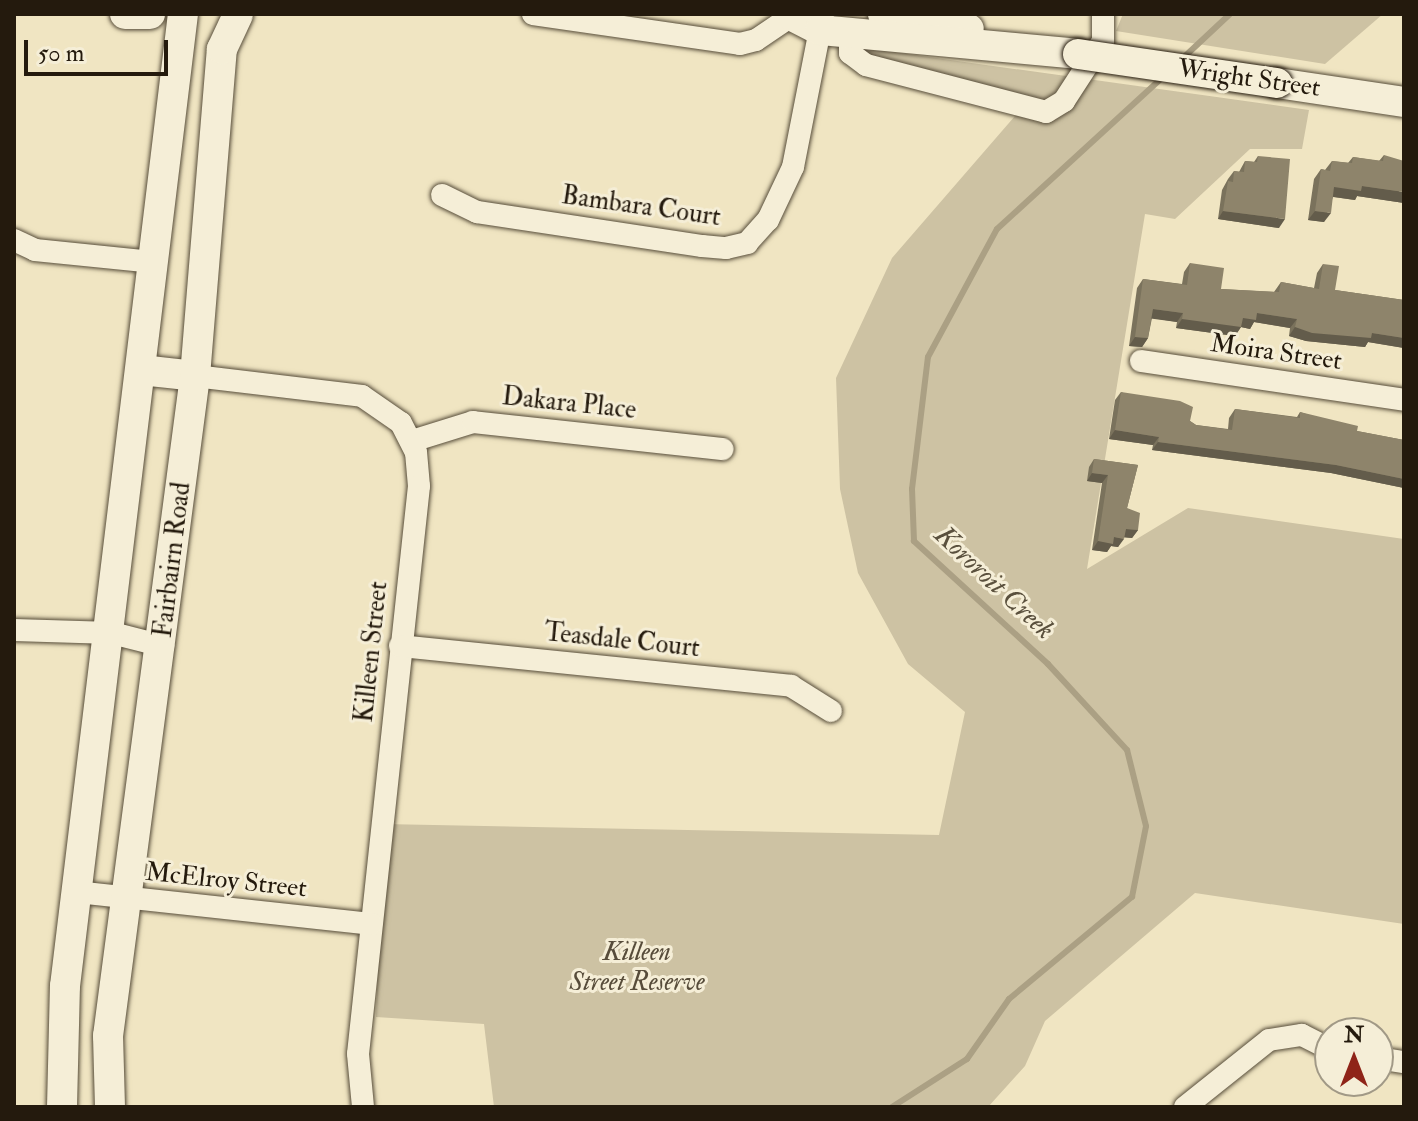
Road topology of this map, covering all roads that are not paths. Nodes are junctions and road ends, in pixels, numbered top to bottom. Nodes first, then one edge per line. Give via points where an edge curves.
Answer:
1 (125, 14) edge
2 (150, 14) edge
3 (183, 14) edge
4 (193, 14) edge
5 (225, 14) edge
6 (238, 14) edge
7 (533, 14) edge
8 (890, 14) edge
9 (1103, 14) edge
10 (803, 18) edge
11 (850, 33) junction
12 (1033, 46) junction
13 (1404, 102) edge
14 (442, 195) dead end
15 (14, 240) edge
16 (154, 262) junction
17 (1141, 361) dead end
18 (141, 370) junction
19 (195, 376) junction
20 (1404, 400) edge
21 (412, 441) junction
22 (723, 449) dead end
23 (24, 631) edge
24 (110, 641) junction
25 (163, 646) junction
26 (400, 646) junction
27 (831, 711) dead end
28 (77, 892) junction
29 (126, 899) junction
30 (371, 924) junction
31 (1314, 1050) edge
32 (62, 1107) edge
33 (110, 1107) edge
34 (363, 1107) edge
35 (1185, 1107) edge

1 - 2 street
3 - 16 street, Fairbairn Road
4 - 5 street
6 - 19 street, Fairbairn Road via 222,44
7 - 10 street via 740,44
8 - 11 street
8 - 12 street, Wright Street
9 - 11 street via 1103,41 1067,98 1046,112 866,65 850,53
10 - 11 street, Wright Street
10 - 14 street, Bambara Court via 808,73 793,167 768,220 738,246 702,246 477,212
11 - 12 street, Wright Street
12 - 13 street, Wright Street, bridge
15 - 16 street via 35,250
16 - 18 street, Fairbairn Road
17 - 20 street, Moira Street
18 - 19 street
18 - 24 street, Fairbairn Road
19 - 21 street via 362,396 391,413
19 - 25 street, Fairbairn Road
21 - 22 street, Dakara Place via 473,422
21 - 26 street, Killeen Street via 419,486
23 - 24 street
24 - 25 street
24 - 28 street, Fairbairn Road
25 - 29 street, Fairbairn Road
26 - 27 street, Teasdale Court via 791,686
26 - 30 street, Killeen Street
28 - 29 street, McElroy Street
28 - 32 street, Fairbairn Road via 62,1021
29 - 30 street, McElroy Street
29 - 33 street, Fairbairn Road via 107,1049
30 - 34 street, Killeen Street via 358,1054
31 - 35 street via 1272,1049 1248,1056

